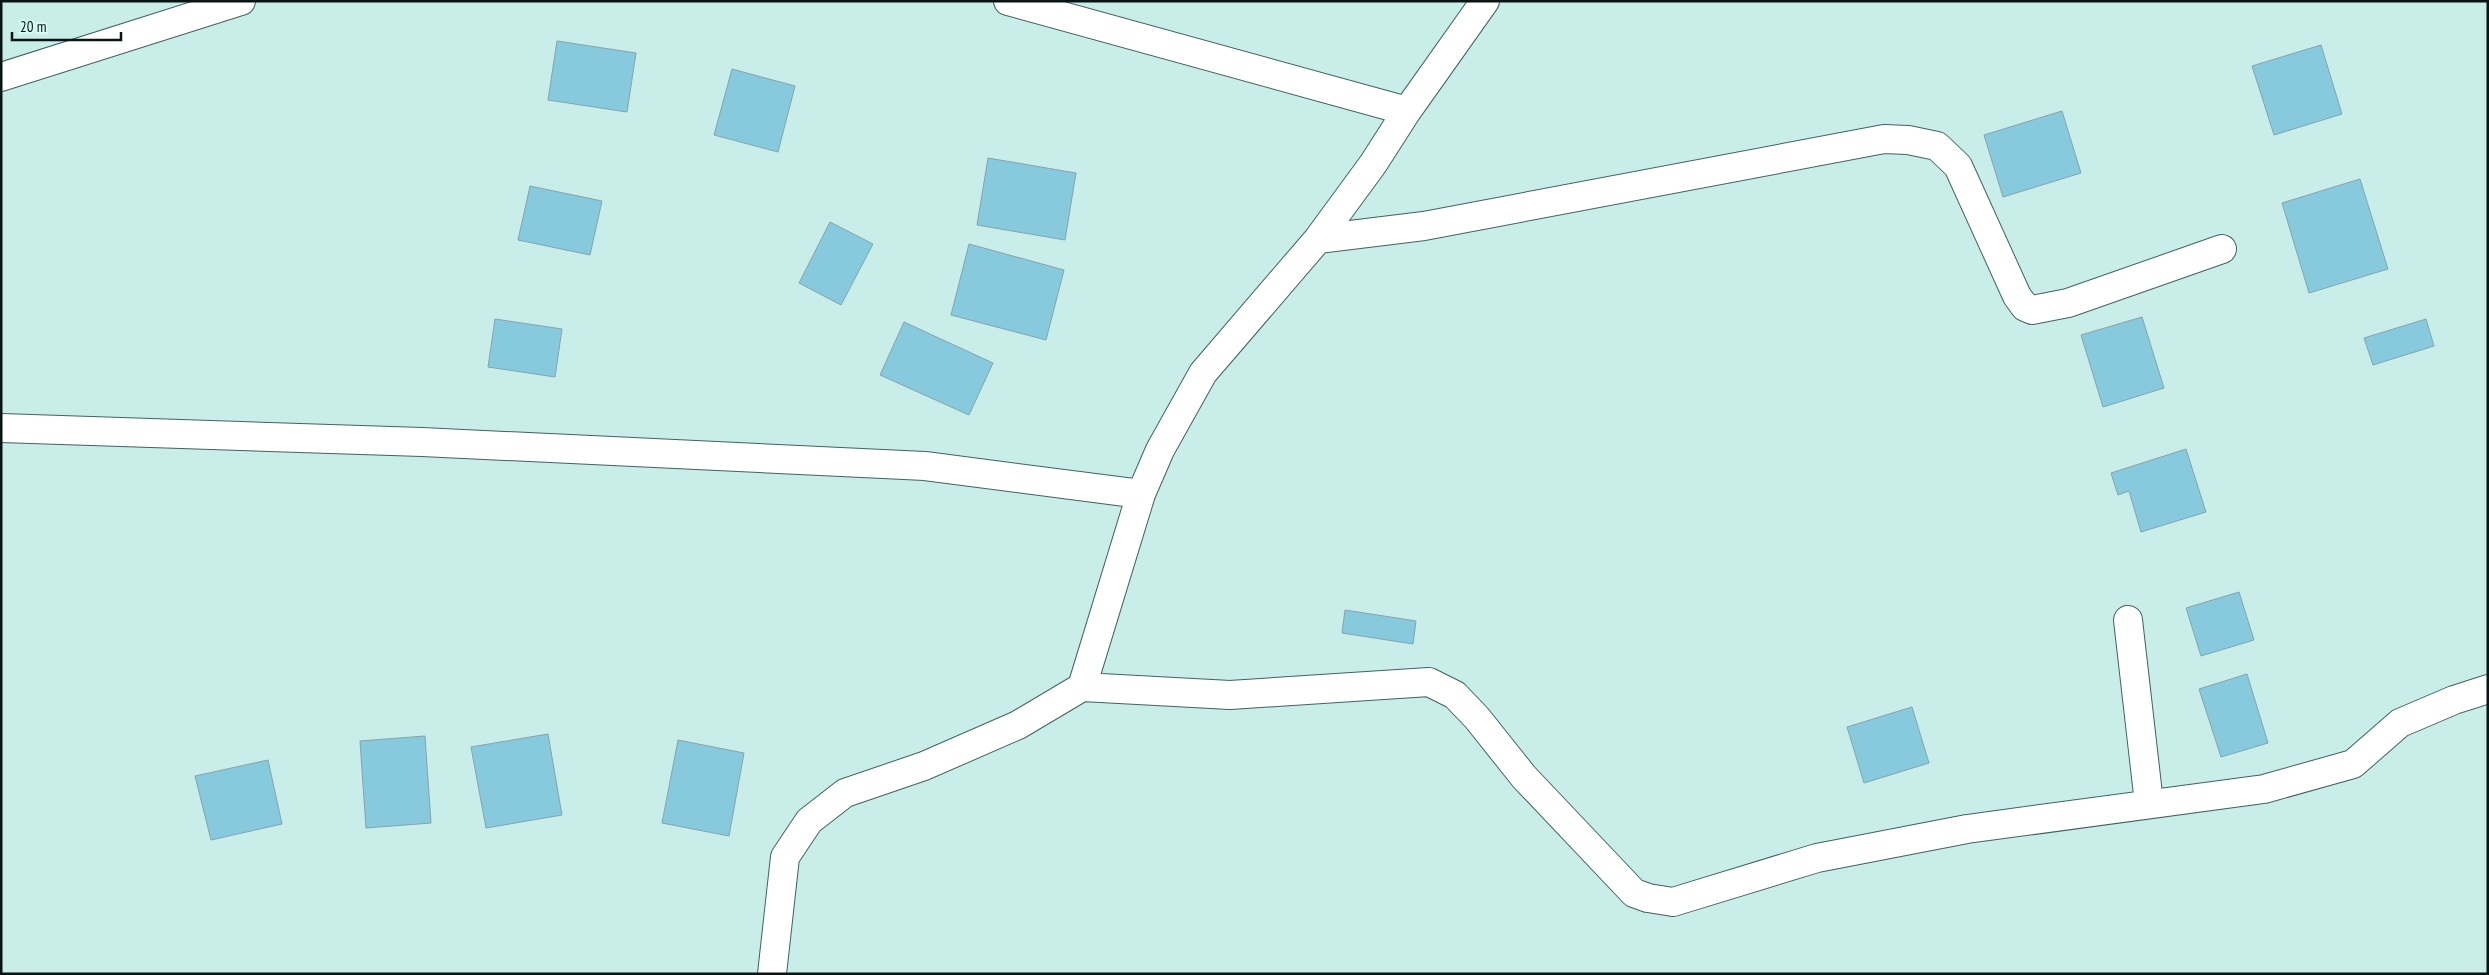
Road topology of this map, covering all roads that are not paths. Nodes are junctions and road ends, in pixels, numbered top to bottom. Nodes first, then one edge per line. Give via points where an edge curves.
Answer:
1 (241, 1) edge
2 (1008, 1) edge
3 (1485, 1) edge
4 (1, 77) edge
5 (1407, 111) junction
6 (1318, 239) junction
7 (2222, 249) dead end
8 (1, 428) edge
9 (1141, 494) junction
10 (2128, 620) dead end
11 (1082, 687) junction
12 (2488, 689) edge
13 (2149, 803) junction
14 (772, 974) edge

1 - 4 street
2 - 5 street
3 - 5 street
5 - 6 street
6 - 7 street via 1424,226 1884,139 1937,146 1958,166 2017,296 2025,307 2032,310 2068,303
6 - 9 street via 1204,373 1160,450
8 - 9 street via 432,442 925,466
9 - 11 street
10 - 13 street
11 - 13 street via 1230,695 1429,682 1461,700 1524,777 1634,893 1673,902 1817,858 1968,829
11 - 14 street via 1018,725 924,766 846,793 808,821 785,857
12 - 13 street via 2400,723 2353,764 2264,789

